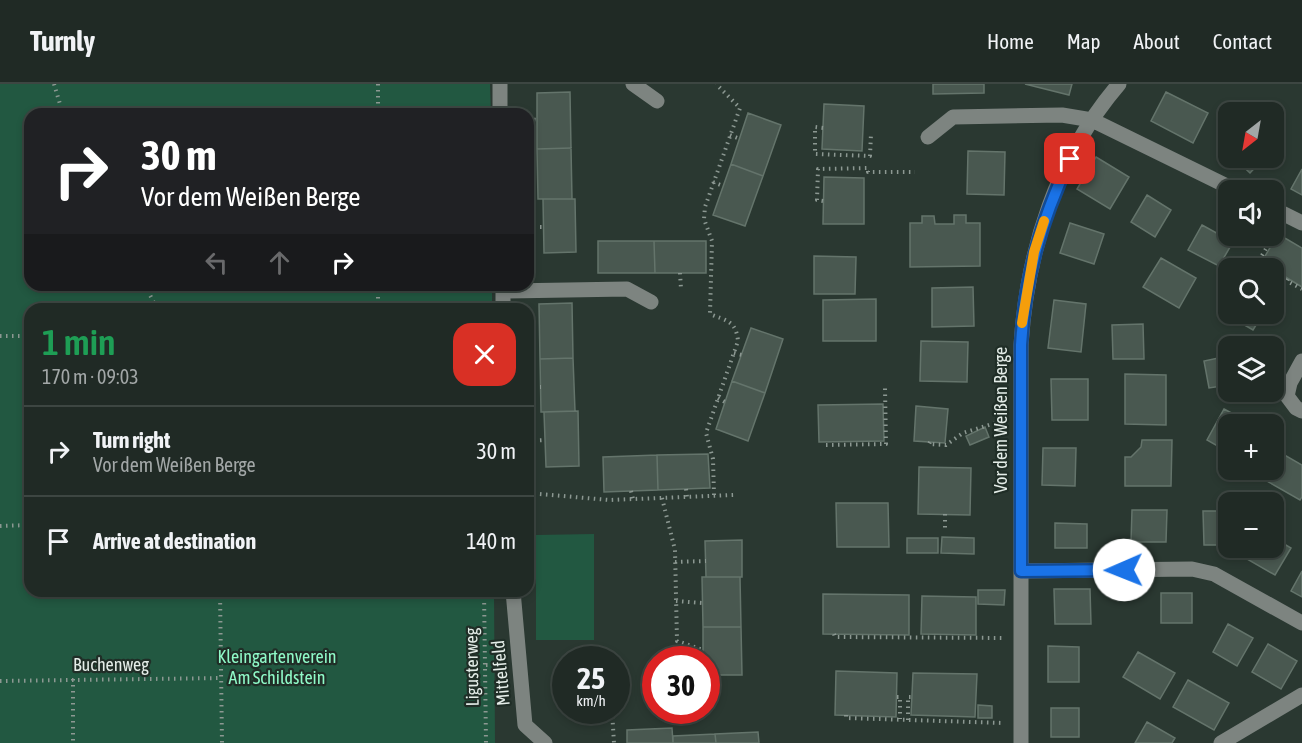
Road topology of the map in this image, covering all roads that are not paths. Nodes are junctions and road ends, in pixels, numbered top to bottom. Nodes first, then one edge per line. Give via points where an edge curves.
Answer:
1 (500, 84) edge
2 (633, 84) edge
3 (1119, 84) edge
4 (657, 101) dead end
5 (500, 108) edge
6 (1092, 120) junction
7 (928, 137) dead end
8 (1218, 182) edge
9 (1284, 214) edge
10 (1302, 223) edge
11 (534, 288) edge
12 (651, 302) dead end
13 (1302, 361) edge
14 (1302, 411) edge
15 (1021, 571) junction
16 (514, 597) edge
17 (1302, 623) edge
18 (1302, 695) edge
19 (545, 743) edge
20 (1021, 743) edge
21 (1221, 743) edge

1 - 5 street
2 - 4 street
3 - 6 street, Vor dem Weißen Berge
6 - 7 street via 1062,115 953,117
6 - 8 street
6 - 15 street, Vor dem Weißen Berge via 1049,206 1034,252 1023,309
9 - 10 street
11 - 12 street via 627,289
13 - 14 street via 1287,396
15 - 17 street via 1192,569 1214,574
15 - 20 street, Vor dem Weißen Berge
16 - 19 street, Mittelfeld via 525,725
18 - 21 street

